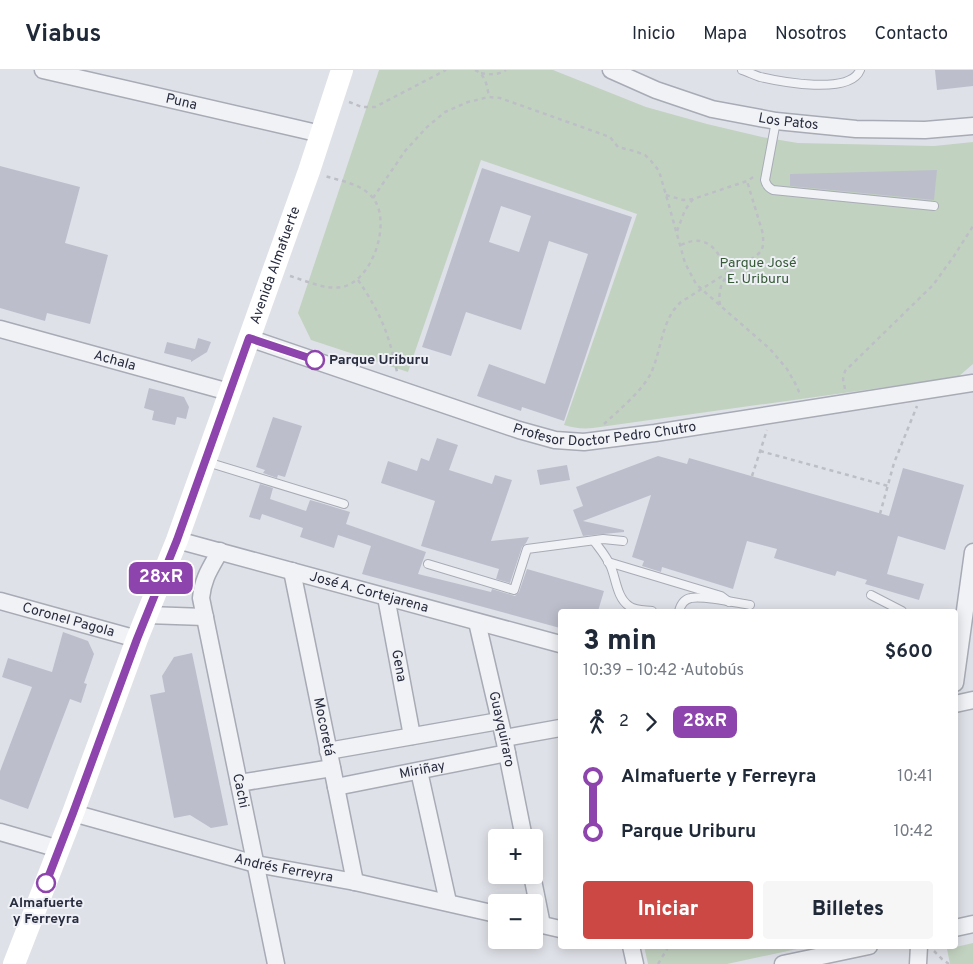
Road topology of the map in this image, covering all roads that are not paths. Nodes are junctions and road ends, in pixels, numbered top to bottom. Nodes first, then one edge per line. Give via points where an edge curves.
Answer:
1 (43, 70) edge
2 (342, 70) edge
3 (611, 70) edge
4 (742, 70) edge
5 (860, 70) edge
6 (776, 121) junction
7 (973, 126) edge
8 (321, 134) junction
9 (934, 206) dead end
10 (0, 329) edge
11 (249, 338) junction
12 (973, 383) edge
13 (229, 392) junction
14 (205, 462) junction
15 (344, 504) dead end
16 (177, 540) junction
17 (594, 541) junction
18 (623, 541) dead end
19 (220, 551) junction
20 (973, 552) edge
21 (608, 562) junction
22 (428, 564) dead end
23 (292, 571) junction
24 (871, 595) dead end
25 (386, 597) junction
26 (0, 600) edge
27 (729, 602) junction
28 (750, 605) dead end
29 (635, 609) edge
30 (679, 609) edge
31 (898, 609) edge
32 (146, 615) junction
33 (205, 617) junction
34 (477, 622) junction
35 (959, 624) edge
36 (137, 639) junction
37 (958, 639) edge
38 (558, 643) edge
39 (973, 700) edge
40 (958, 703) edge
41 (499, 721) junction
42 (558, 729) edge
43 (412, 736) junction
44 (506, 746) junction
45 (328, 751) junction
46 (332, 768) junction
47 (419, 771) junction
48 (239, 783) junction
49 (336, 787) junction
50 (73, 813) junction
51 (522, 829) edge
52 (0, 832) edge
53 (59, 849) junction
54 (256, 864) junction
55 (355, 882) junction
56 (448, 902) junction
57 (488, 912) edge
58 (973, 924) edge
59 (543, 925) edge
60 (958, 927) edge
61 (558, 929) edge
62 (632, 949) edge
63 (855, 949) edge
64 (919, 949) edge
65 (14, 964) edge
66 (276, 964) edge
67 (635, 964) edge
68 (783, 964) edge
69 (918, 964) edge

1 - 8 street, Puna
2 - 8 main road, Avenida Almafuerte
3 - 6 street, Los Patos via 656,90 712,108
4 - 5 lane via 760,77 807,85 839,84 854,78
6 - 7 street, Los Patos via 856,129 925,130
6 - 9 lane via 765,180 773,190
8 - 11 main road, Avenida Almafuerte
10 - 13 street, Achala
11 - 12 street, Profesor Doctor Pedro Chutro via 519,430 555,440 584,442
11 - 13 main road, Avenida Almafuerte
13 - 14 main road, Avenida Almafuerte
14 - 15 lane
14 - 16 main road, Avenida Almafuerte
16 - 19 street, José A. Cortejarena
16 - 32 main road, Avenida Almafuerte
17 - 18 lane
17 - 21 lane
17 - 22 lane via 527,549 514,590
19 - 23 street, José A. Cortejarena
19 - 33 street, Cachi via 202,586
20 - 35 street
21 - 27 lane via 721,596
21 - 29 lane via 623,600
23 - 25 street, José A. Cortejarena
23 - 45 street, Mocoretá
24 - 31 lane
25 - 34 street, José A. Cortejarena
25 - 43 street, Gena
26 - 36 street, Coronel Pagola
27 - 28 lane
27 - 30 lane via 692,597 685,600
32 - 33 street
32 - 36 main road, Avenida Almafuerte
33 - 48 street, Cachi
34 - 38 street, José A. Cortejarena
34 - 41 street, Guayquiraro
35 - 37 street
36 - 50 main road, Avenida Almafuerte
39 - 40 street
41 - 43 street
41 - 44 street, Guayquiraro
42 - 44 street, Miriñay
43 - 45 street
44 - 47 street, Miriñay
44 - 51 street, Guayquiraro
45 - 46 street, Mocoretá
46 - 48 street
46 - 49 street, Mocoretá
47 - 49 street, Miriñay
47 - 56 street
48 - 54 street, Cachi
49 - 55 street, Mocoretá
50 - 53 main road, Avenida Almafuerte
50 - 54 street, Andrés Ferreyra
52 - 53 street
53 - 65 main road, Avenida Almafuerte
54 - 55 street, Andrés Ferreyra
54 - 66 street, Cachi
55 - 56 street, Andrés Ferreyra
56 - 57 street, Andrés Ferreyra
58 - 60 street
59 - 61 street
62 - 67 street
63 - 68 street
64 - 69 street

